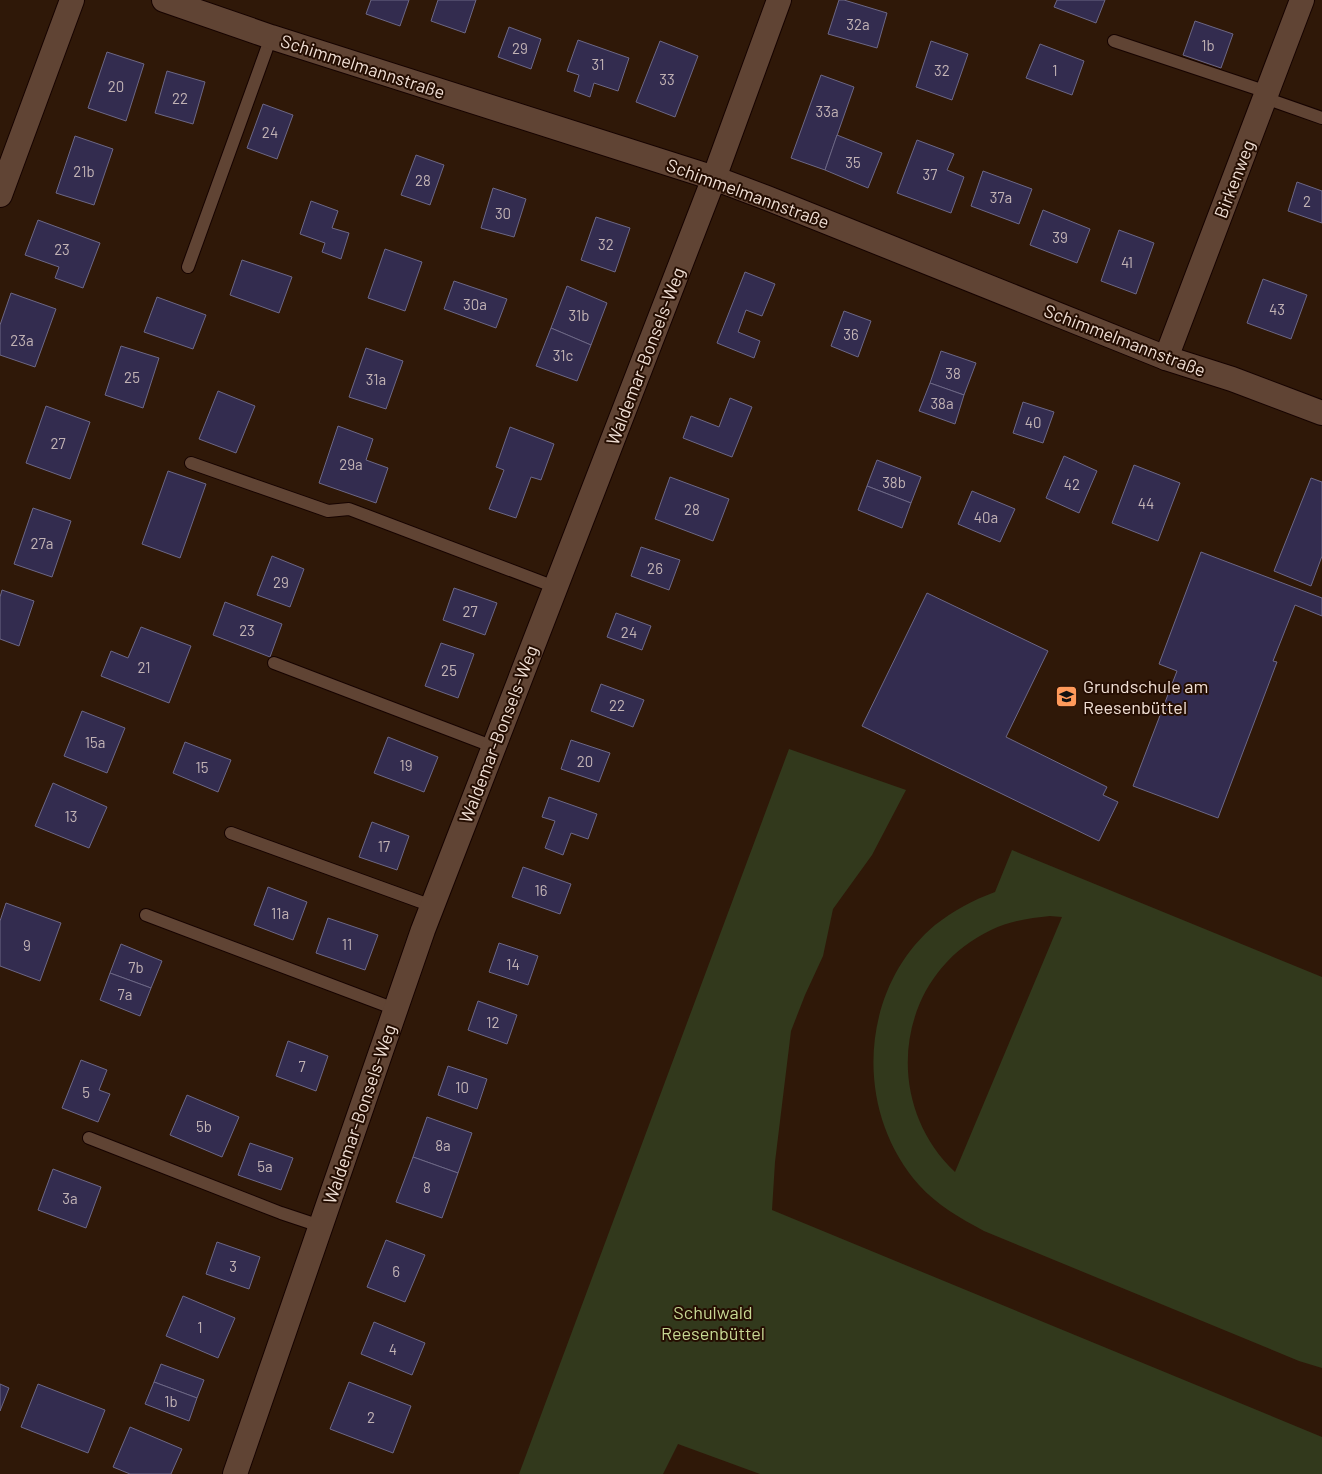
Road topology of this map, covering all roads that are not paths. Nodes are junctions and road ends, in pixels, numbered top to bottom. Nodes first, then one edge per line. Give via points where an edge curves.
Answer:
1 (72, 0) edge
2 (164, 0) edge
3 (779, 0) edge
4 (1302, 0) edge
5 (271, 37) junction
6 (1114, 41) dead end
7 (1266, 95) junction
8 (1322, 118) edge
9 (714, 178) junction
10 (0, 195) edge
11 (188, 267) dead end
12 (1166, 358) junction
13 (1322, 413) edge
14 (192, 463) dead end
15 (555, 587) junction
16 (274, 663) dead end
17 (494, 747) junction
18 (231, 833) dead end
19 (432, 906) junction
20 (146, 915) dead end
21 (395, 1009) junction
22 (89, 1138) dead end
23 (320, 1226) junction
24 (235, 1474) edge

1 - 10 street
2 - 5 street, Schimmelmannstraße
3 - 9 street, Waldemar-Bonsels-Weg
4 - 7 street, Birkenweg
5 - 9 street, Schimmelmannstraße
5 - 11 lane
6 - 7 lane
7 - 8 lane
7 - 12 street, Birkenweg
9 - 12 street, Schimmelmannstraße
9 - 15 street, Waldemar-Bonsels-Weg
12 - 13 street, Schimmelmannstraße
14 - 15 lane via 328,511 349,509
15 - 17 street, Waldemar-Bonsels-Weg
16 - 17 lane
17 - 19 street, Waldemar-Bonsels-Weg
18 - 19 lane
19 - 21 street, Waldemar-Bonsels-Weg
20 - 21 lane
21 - 23 street, Waldemar-Bonsels-Weg
22 - 23 lane
23 - 24 street, Waldemar-Bonsels-Weg

